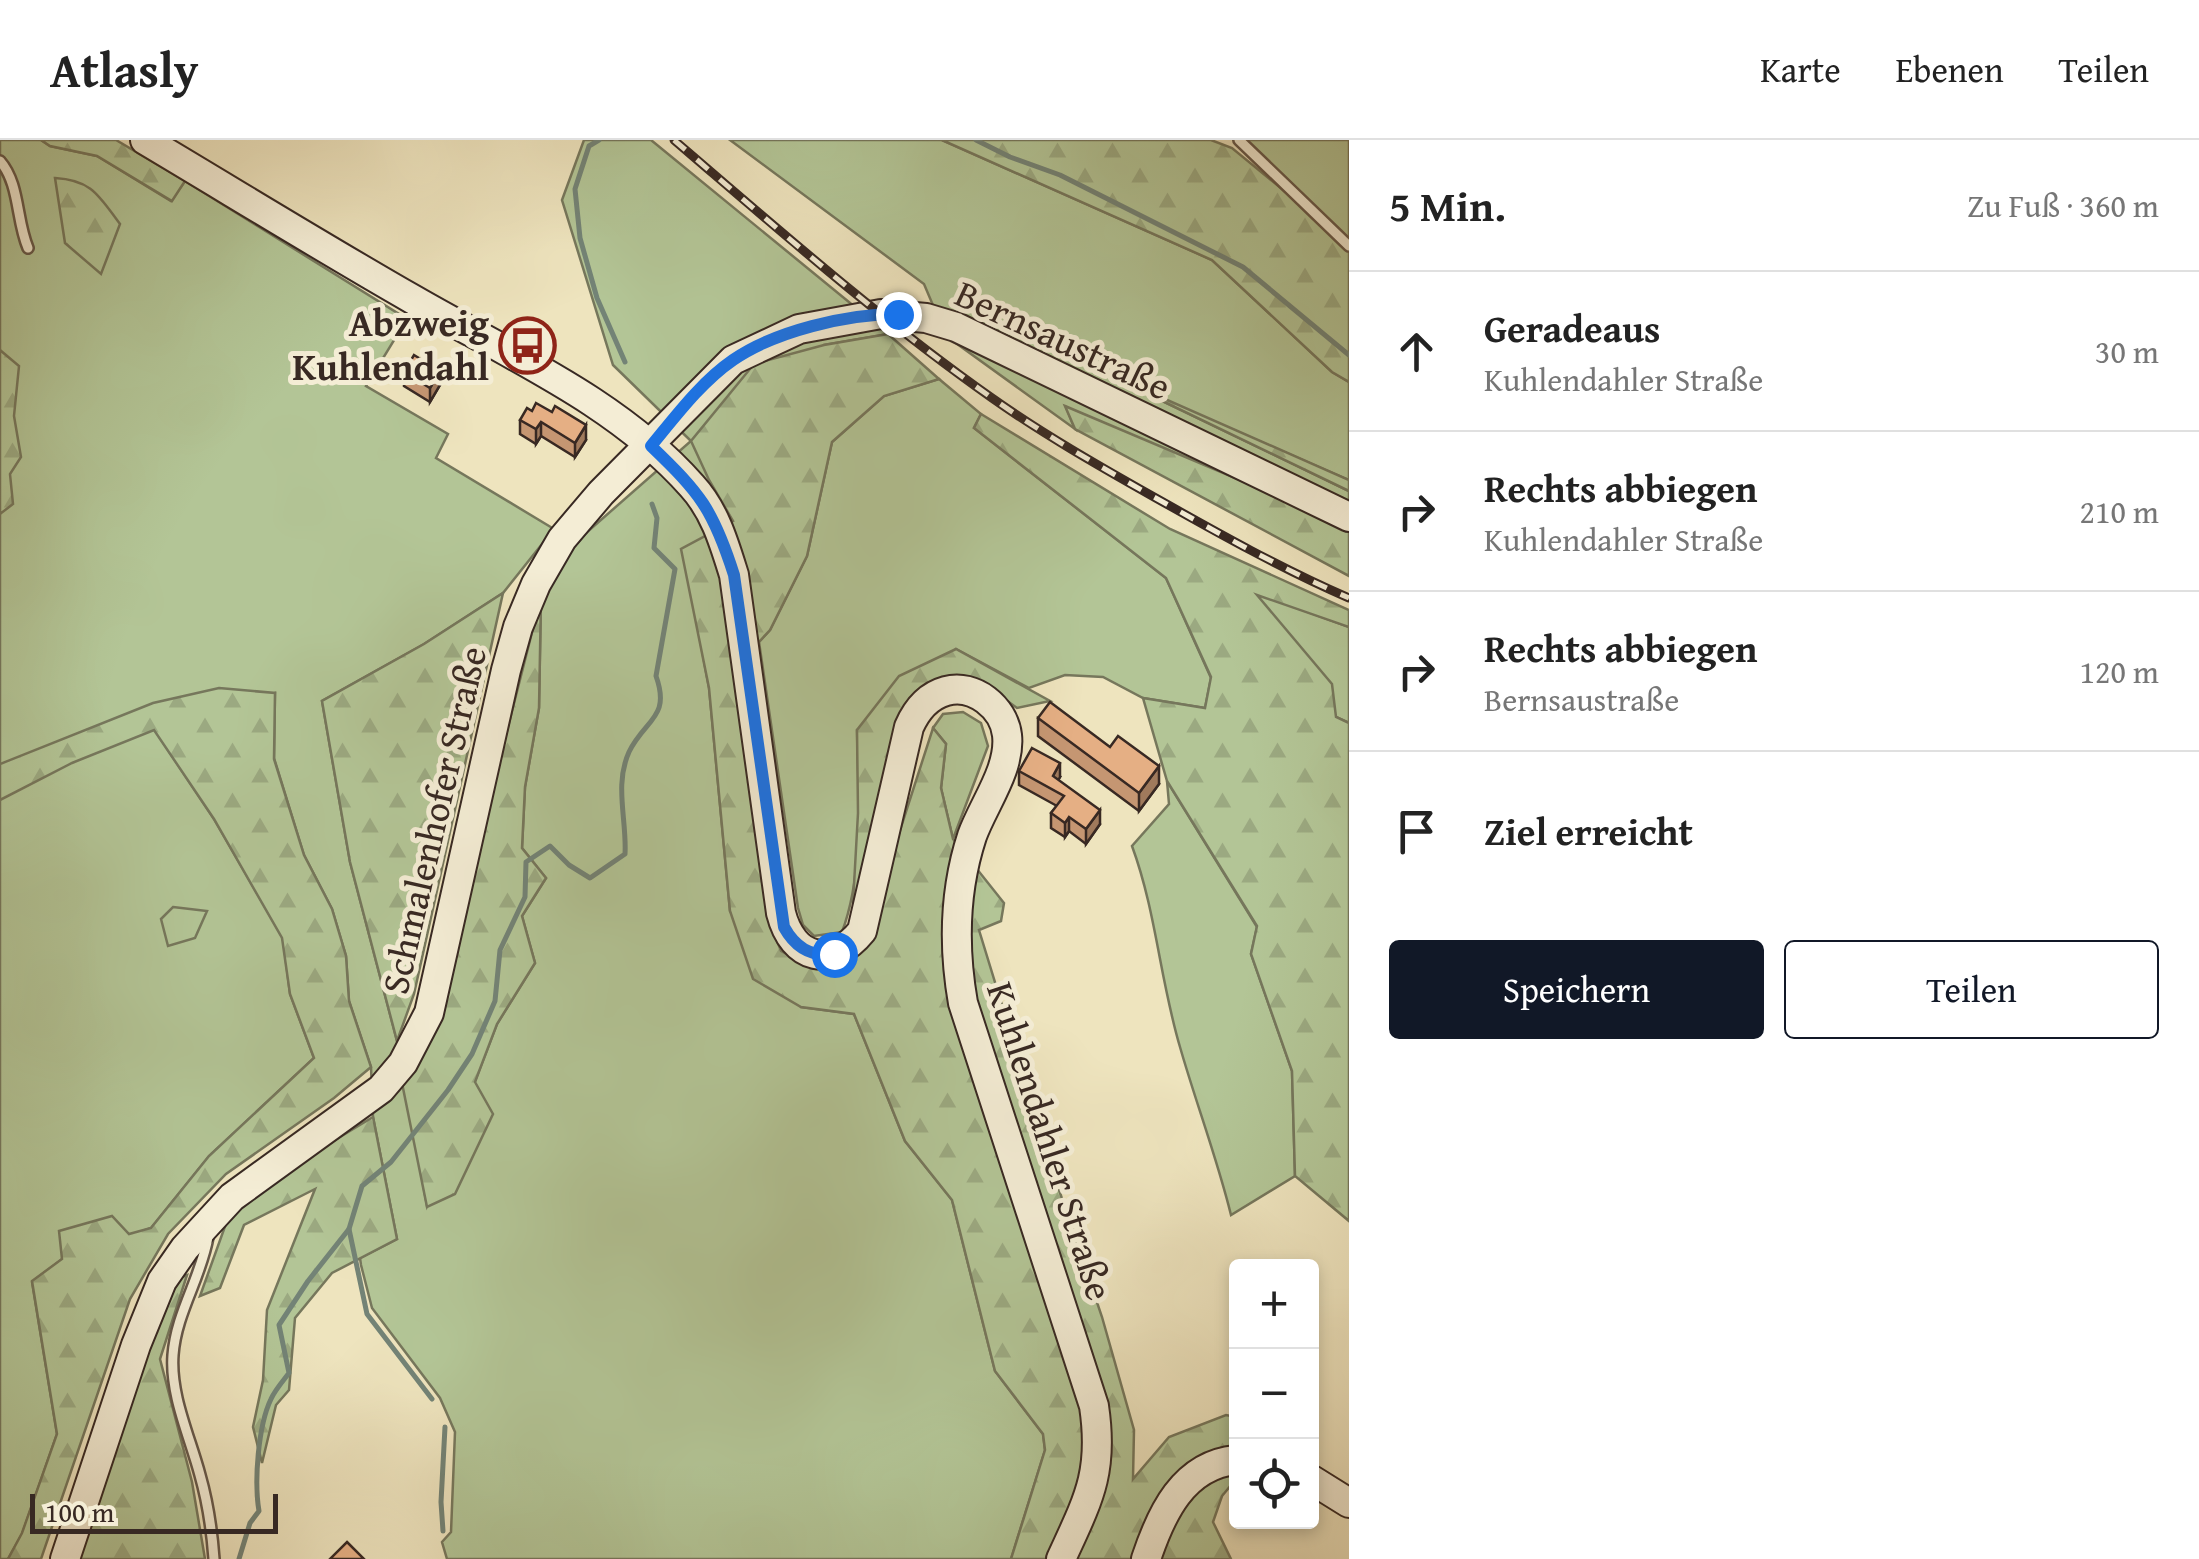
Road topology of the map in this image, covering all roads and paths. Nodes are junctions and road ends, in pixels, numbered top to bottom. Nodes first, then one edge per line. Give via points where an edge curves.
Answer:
1 (145, 140) edge
2 (1239, 140) edge
3 (0, 161) edge
4 (1349, 246) edge
5 (28, 248) dead end
6 (651, 446) junction
7 (1349, 517) edge
8 (210, 1220) junction
9 (1229, 1463) edge
10 (1319, 1484) edge
11 (1349, 1502) edge
12 (65, 1559) edge
13 (214, 1559) edge
14 (1061, 1559) edge
15 (1146, 1559) edge

1 - 6 main road, Kuhlendahler Straße via 577,392
2 - 4 lane
3 - 5 lane
6 - 7 main road, Bernsaustraße via 733,360 798,329 898,314 956,326
6 - 8 main road, Schmalenhofer Straße via 562,539 518,627 430,1013 403,1063 368,1099
6 - 14 main road, Kuhlendahler Straße via 707,506 734,575 780,913 801,948 834,954 862,931 914,713 946,690 960,690 973,692 1002,716 1007,750 959,889 958,972 1094,1406 1099,1445 1091,1494
8 - 12 main road, Schmalenhofer Straße via 156,1297
8 - 13 lane via 172,1358
9 - 15 main road via 1200,1473 1170,1500
10 - 11 main road

